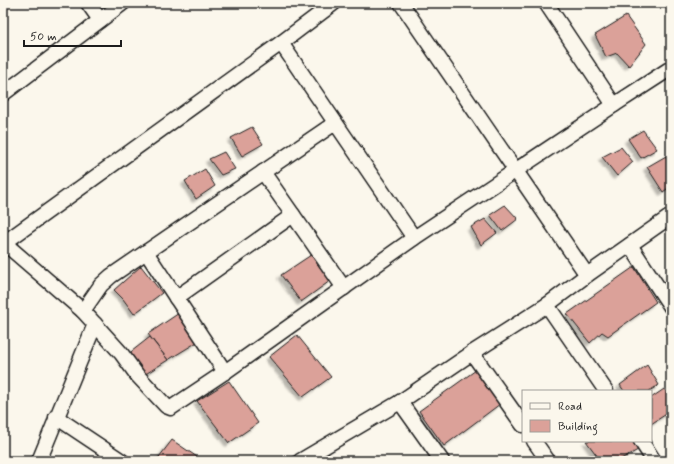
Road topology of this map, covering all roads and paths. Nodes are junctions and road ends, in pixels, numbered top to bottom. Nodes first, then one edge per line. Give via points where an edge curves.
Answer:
1 (88, 3) edge
2 (123, 3) edge
3 (334, 3) edge
4 (401, 3) edge
5 (546, 3) edge
6 (100, 20) junction
7 (281, 43) junction
8 (671, 68) edge
9 (3, 94) edge
10 (614, 104) junction
11 (335, 123) junction
12 (515, 170) junction
13 (263, 172) junction
14 (293, 215) junction
15 (671, 216) edge
16 (414, 238) junction
17 (4, 242) edge
18 (630, 245) junction
19 (146, 252) junction
20 (587, 275) junction
21 (344, 288) junction
22 (176, 298) junction
23 (547, 305) junction
24 (671, 307) edge
25 (83, 311) junction
26 (95, 324) junction
27 (472, 353) junction
28 (225, 372) junction
29 (605, 390) edge
30 (400, 402) junction
31 (56, 417) junction
32 (522, 424) edge
33 (535, 442) edge
34 (642, 442) edge
35 (39, 461) edge
36 (122, 461) edge
37 (300, 461) edge
38 (442, 461) edge
39 (548, 461) edge
40 (654, 461) edge

1 - 6 street
2 - 6 street
3 - 7 street
4 - 12 street
5 - 10 street
6 - 9 street
7 - 11 street
7 - 17 street
8 - 10 street
10 - 12 street
11 - 13 street
11 - 16 street
12 - 16 street
12 - 20 street
13 - 14 street
13 - 19 street
14 - 21 street
14 - 22 street
15 - 18 street
16 - 21 street
17 - 25 street
18 - 20 street
18 - 24 street
19 - 22 street
19 - 25 street via 101,285
20 - 23 street
21 - 28 street
22 - 28 street
23 - 27 street
23 - 29 street
25 - 26 street
26 - 28 street via 137,375 166,406 171,408
26 - 31 street
27 - 30 street
27 - 32 street
30 - 37 street
30 - 38 street
31 - 35 street
31 - 36 street
33 - 39 street
34 - 40 street

